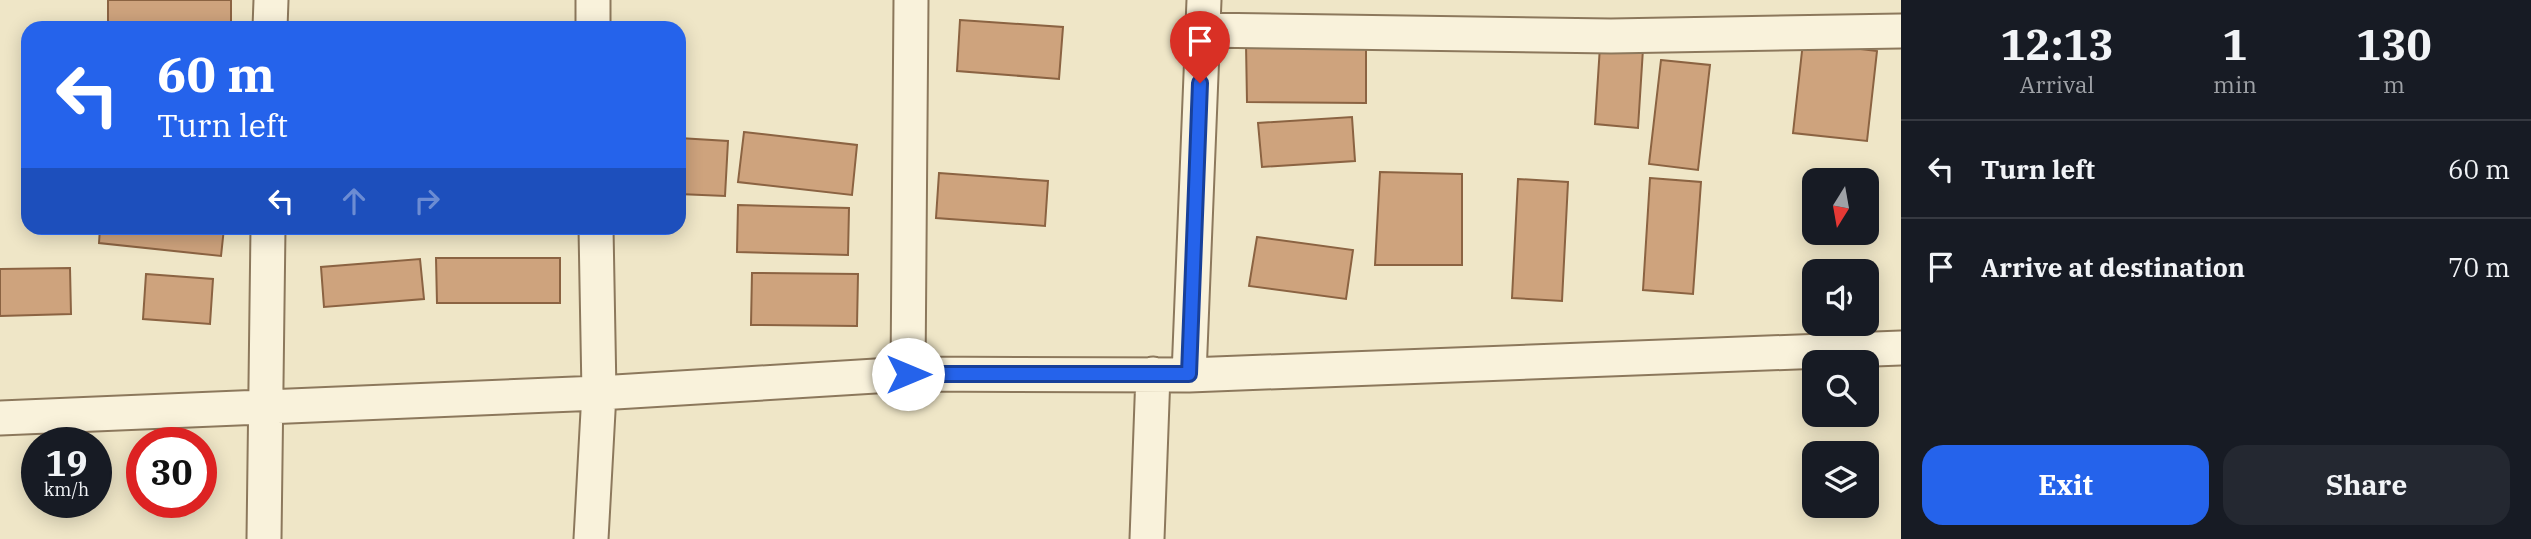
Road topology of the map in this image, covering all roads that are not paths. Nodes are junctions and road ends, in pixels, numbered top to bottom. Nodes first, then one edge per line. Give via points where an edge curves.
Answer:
1 (271, 0) edge
2 (593, 0) edge
3 (911, 0) edge
4 (1203, 15) edge
5 (270, 21) edge
6 (593, 21) edge
7 (1901, 31) edge
8 (268, 235) edge
9 (596, 235) edge
10 (1901, 348) edge
11 (908, 374) junction
12 (1153, 374) junction
13 (1189, 374) junction
14 (599, 393) junction
15 (265, 407) junction
16 (0, 418) edge
17 (264, 539) edge
18 (591, 539) edge
19 (1147, 539) edge

1 - 5 street
2 - 6 street
3 - 11 street
4 - 7 street via 1611,36
4 - 13 street
8 - 15 street
9 - 14 street
10 - 13 street
11 - 12 street
11 - 14 street
12 - 13 street
12 - 19 street
14 - 15 street
14 - 18 street
15 - 16 street
15 - 17 street

